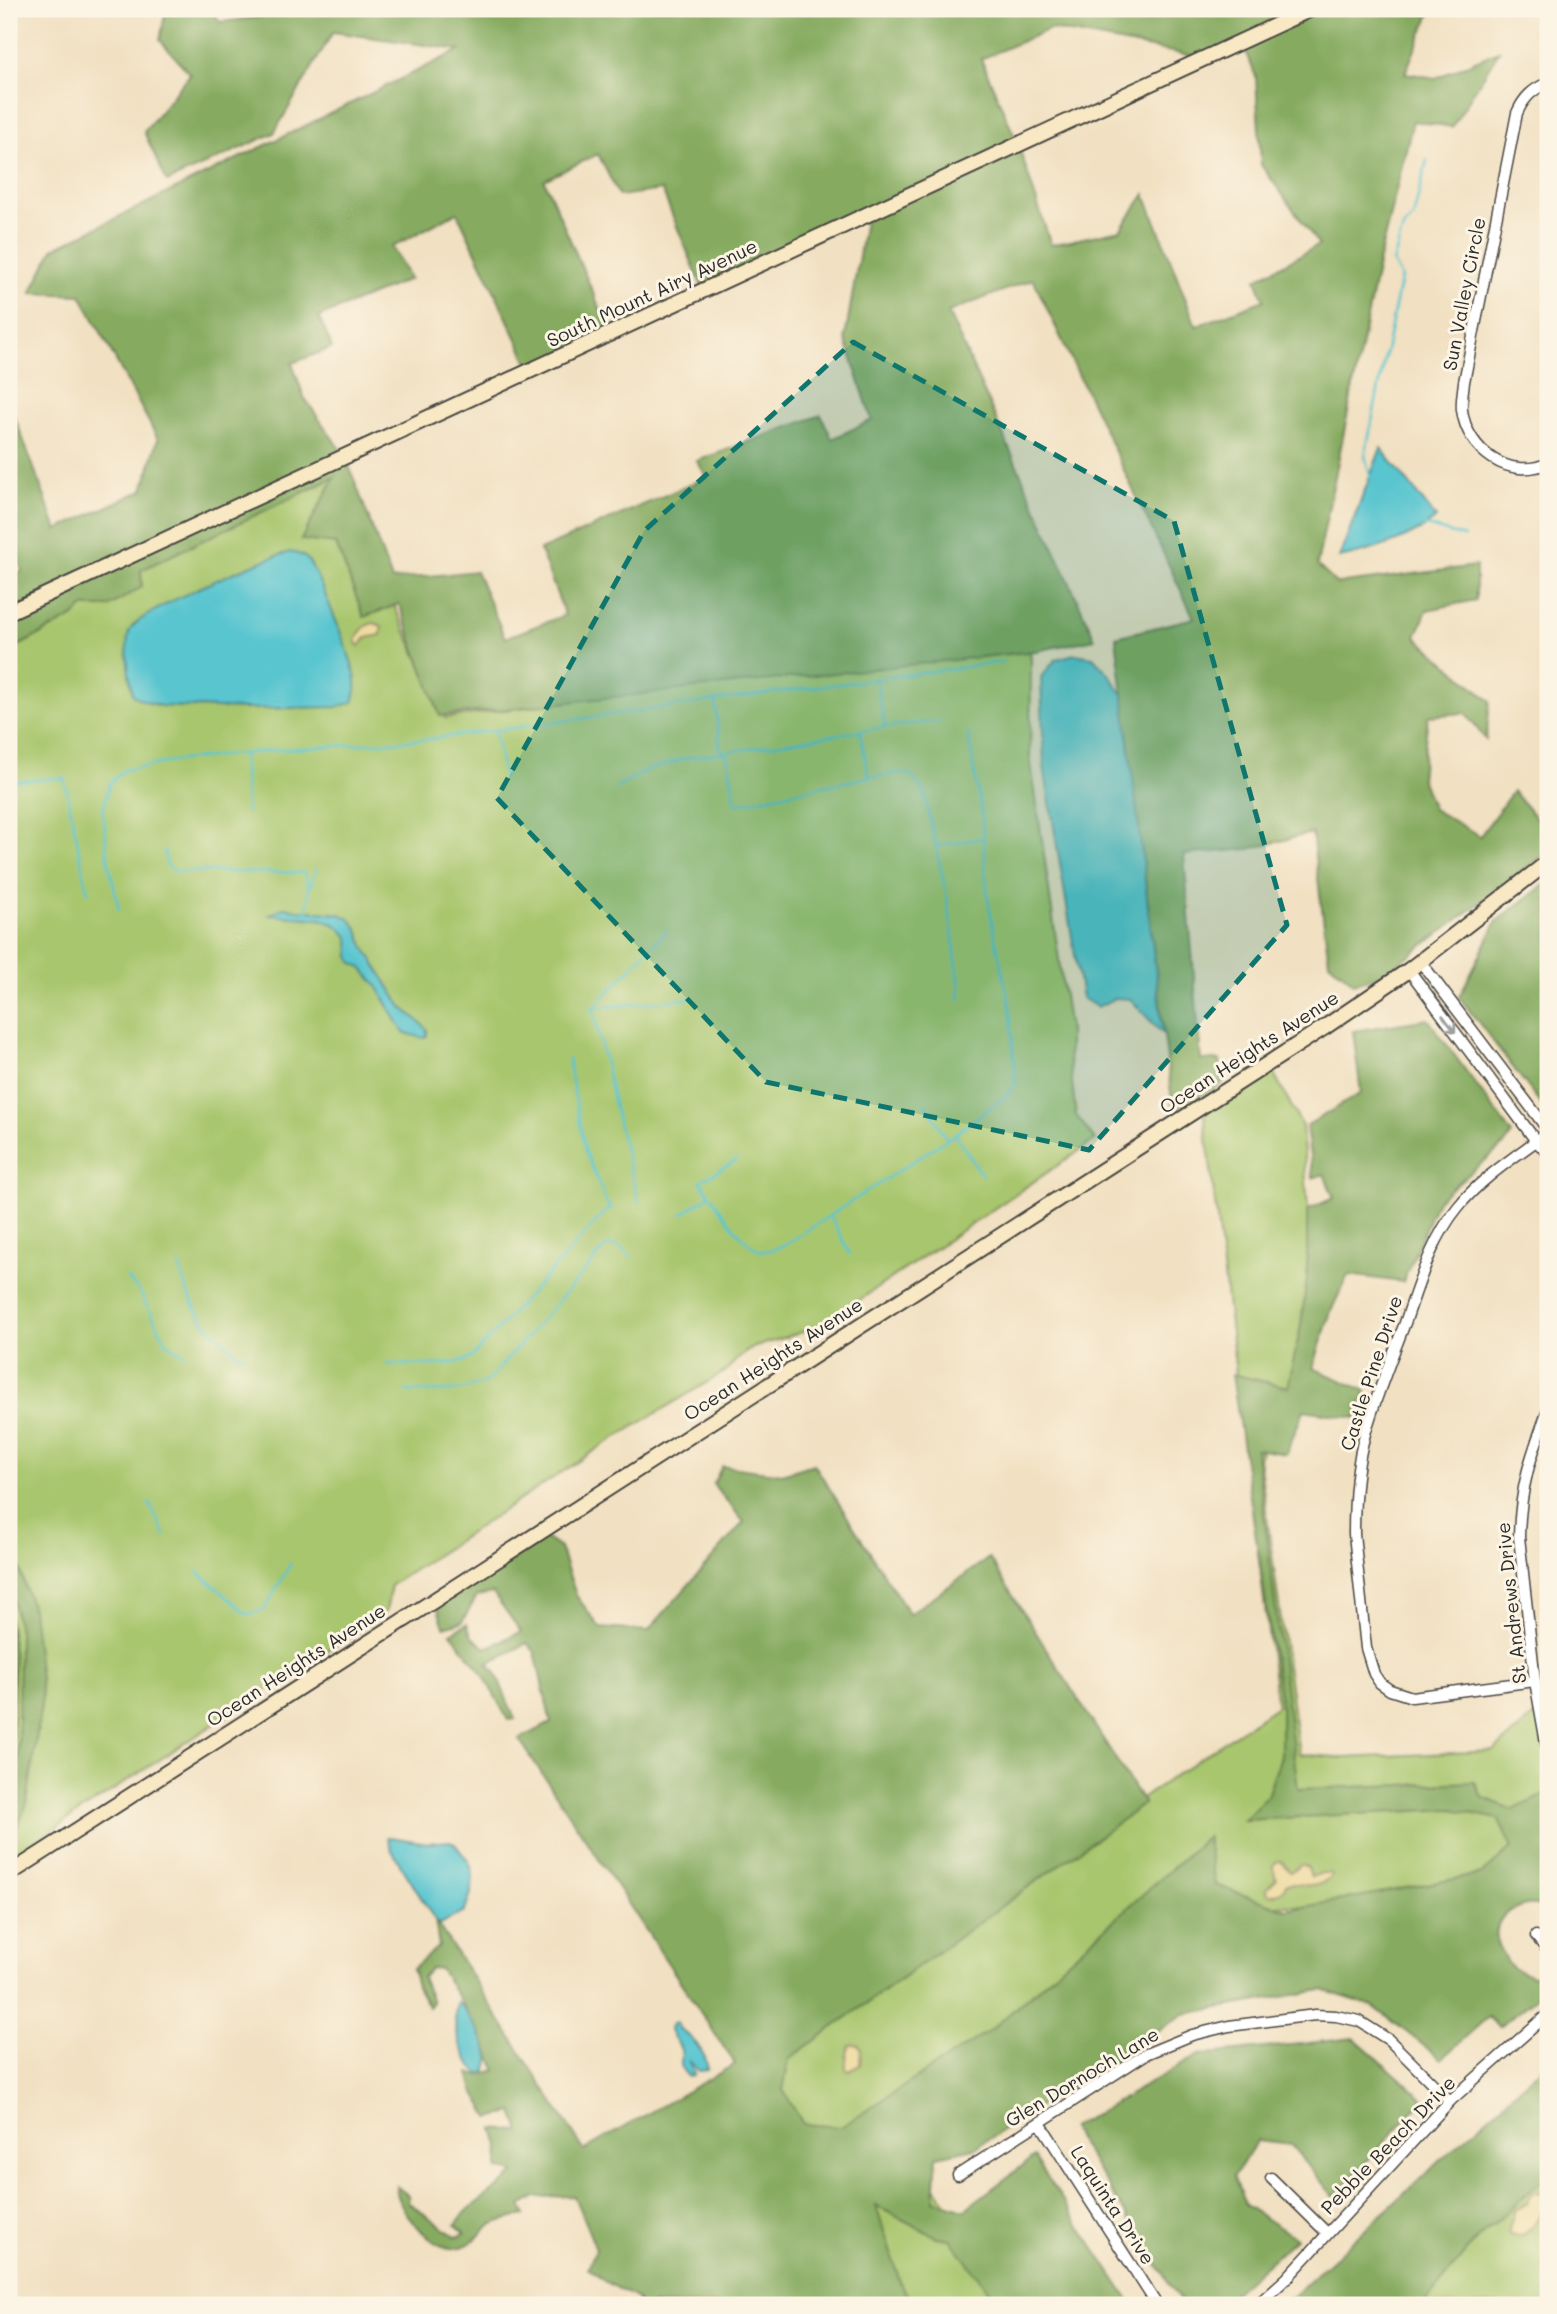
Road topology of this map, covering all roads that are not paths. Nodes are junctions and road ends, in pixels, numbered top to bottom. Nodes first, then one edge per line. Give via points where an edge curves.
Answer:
1 (1311, 9) edge
2 (1548, 83) edge
3 (1548, 463) edge
4 (9, 612) edge
5 (1548, 862) edge
6 (1414, 965) junction
7 (1548, 1131) edge
8 (1536, 1141) junction
9 (1548, 1153) edge
10 (1548, 1410) edge
11 (1535, 1681) junction
12 (1548, 1754) edge
13 (9, 1874) edge
14 (1536, 1936) dead end
15 (1548, 1951) edge
16 (1548, 2014) edge
17 (1450, 2101) junction
18 (1040, 2123) junction
19 (958, 2175) dead end
20 (1271, 2178) dead end
21 (1327, 2234) junction
22 (1157, 2305) edge
23 (1257, 2305) edge

1 - 4 main road, South Mount Airy Avenue
2 - 3 street, Sun Valley Circle via 1522,101 1517,113 1461,408 1474,439 1499,463 1522,470
5 - 6 main road, Ocean Heights Avenue
6 - 7 street
6 -> 8 street
6 - 13 main road, Ocean Heights Avenue via 1018,1226
7 - 8 street, Castle Pine Drive
8 - 9 street
8 - 11 street, Castle Pine Drive via 1468,1195 1431,1252 1365,1434 1354,1498 1366,1647 1380,1683 1412,1697
10 - 11 street, St Andrews Drive via 1527,1469 1520,1513
11 - 12 street, St Andrews Drive
14 - 15 street
16 - 17 street, Pebble Beach Drive
17 - 18 street, Glen Dornoch Lane via 1378,2032 1348,2018 1315,2015 1217,2028 1177,2040 1132,2063
17 - 21 street, Pebble Beach Drive
18 - 19 street, Glen Dornoch Lane
18 - 22 street, Laquinta Drive
20 - 21 street
21 - 23 street, Pebble Beach Drive

